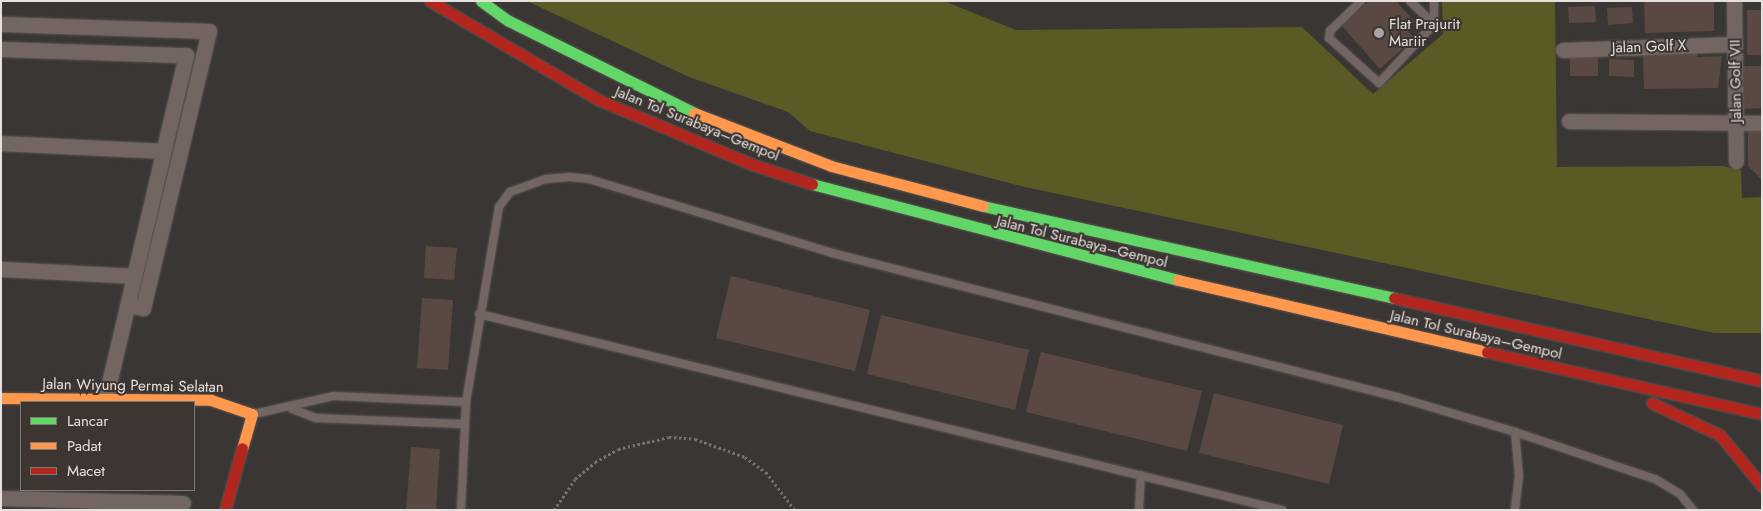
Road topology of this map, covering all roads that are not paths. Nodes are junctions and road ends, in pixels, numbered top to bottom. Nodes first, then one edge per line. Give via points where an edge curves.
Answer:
1 (430, 1) edge
2 (481, 1) edge
3 (1361, 1) edge
4 (1410, 1) edge
5 (1434, 1) edge
6 (1734, 1) edge
7 (1, 24) edge
8 (1434, 24) junction
9 (1735, 44) junction
10 (1, 49) edge
11 (1562, 50) dead end
12 (1569, 121) dead end
13 (1738, 123) junction
14 (1762, 123) edge
15 (1, 143) edge
16 (163, 151) junction
17 (1736, 161) dead end
18 (1, 269) edge
19 (133, 276) junction
20 (127, 305) junction
21 (479, 314) junction
22 (1570, 339) junction
23 (1514, 360) junction
24 (1753, 365) dead end
25 (1762, 381) edge
26 (1, 398) edge
27 (105, 399) junction
28 (41, 401) edge
29 (466, 402) junction
30 (292, 409) junction
31 (252, 414) junction
32 (1762, 414) edge
33 (463, 424) junction
34 (1515, 432) junction
35 (1140, 475) junction
36 (1762, 486) edge
37 (1, 498) edge
38 (27, 499) edge
39 (54, 500) edge
40 (183, 503) dead end
41 (225, 510) edge
42 (461, 510) edge
43 (1140, 510) edge
44 (1281, 510) edge
45 (1515, 510) edge
46 (1693, 510) edge

1 - 23 main road, Jalan Tol Surabaya–Gempol via 495,44 598,100 793,179 975,231
2 - 22 main road, Jalan Tol Surabaya–Gempol via 509,21 687,110 831,166 909,189
3 - 8 lane via 1330,30 1329,38 1376,83 1383,82
4 - 8 lane
5 - 8 lane
6 - 9 street, Jalan Golf VII
7 - 20 street via 210,31 143,308
9 - 11 street, Jalan Golf X
9 - 13 street, Jalan Golf VII
10 - 16 street via 183,52 186,57
12 - 13 street
13 - 14 street
13 - 17 street, Jalan Golf VII
15 - 16 street
16 - 19 street
18 - 19 street
19 - 20 street
20 - 27 street
21 - 29 lane
21 - 34 lane via 502,198 546,179 589,179 832,253 1231,353
21 - 35 lane
22 - 24 main road via 1709,365
22 - 25 main road, Jalan Tol Surabaya–Gempol
23 - 32 main road, Jalan Tol Surabaya–Gempol
23 - 36 main road via 1673,409 1720,435
26 - 28 main road, Jalan Wiyung Permai Selatan
27 - 28 main road, Jalan Wiyung Permai Selatan
27 - 31 main road, Jalan Wiyung Permai Selatan via 211,400 231,403
29 - 30 lane via 334,396 311,398
29 - 33 lane
30 - 31 lane
30 - 33 lane via 316,418
31 - 41 main road
33 - 42 lane
34 - 45 lane via 1519,467
34 - 46 lane via 1655,480 1680,494
35 - 43 lane
35 - 44 lane
37 - 38 street
38 - 39 street
39 - 40 street

